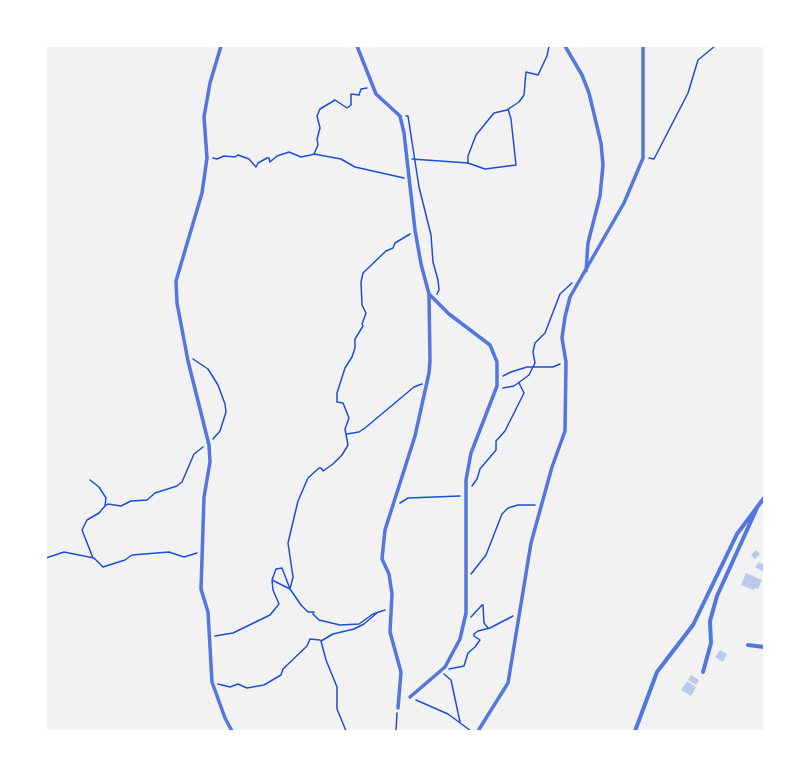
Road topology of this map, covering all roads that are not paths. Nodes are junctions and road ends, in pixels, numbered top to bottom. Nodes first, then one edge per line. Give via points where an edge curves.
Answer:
1 (221, 46) edge
2 (357, 46) edge
3 (565, 46) edge
4 (643, 46) edge
5 (586, 272) junction
6 (429, 294) junction
7 (764, 498) edge
8 (757, 508) junction
9 (748, 645) dead end
10 (764, 647) edge
11 (703, 672) dead end
12 (410, 697) road end
13 (398, 708) dead end
14 (232, 731) edge
15 (478, 731) edge
16 (634, 731) edge

1 - 14 street via 210,83 204,117 207,158 202,193 176,281 177,303 188,358 209,444 210,462 204,497 201,590 208,612 212,682
2 - 6 street via 376,94 400,116 415,230
3 - 5 street via 589,93 601,143 603,164 600,196 588,243
4 - 5 street via 643,158 624,203
5 - 15 street via 570,297 565,317 562,338 566,362 565,431 531,543 508,683
6 - 12 street via 449,314 490,345 497,362 498,386 471,453 466,480 466,613 460,640 446,667
6 - 13 street via 430,361 427,381 415,436 385,530 382,558 389,574 392,594 390,632 401,672
7 - 8 street
8 - 11 street via 717,596 710,621 711,643
8 - 16 street via 747,519 725,555 693,626 657,672
9 - 10 street

